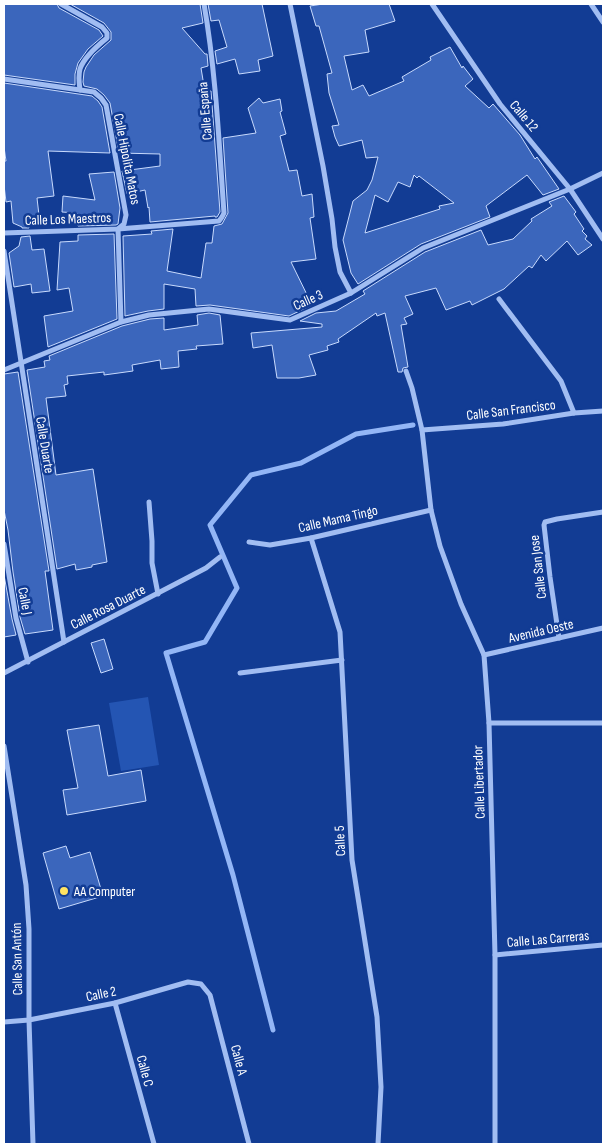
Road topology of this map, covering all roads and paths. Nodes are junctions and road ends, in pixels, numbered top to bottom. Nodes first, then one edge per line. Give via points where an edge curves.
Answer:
1 (61, 4) edge
2 (204, 4) edge
3 (290, 4) edge
4 (432, 4) edge
5 (591, 4) edge
6 (603, 22) edge
7 (4, 79) edge
8 (80, 90) junction
9 (603, 173) edge
10 (570, 189) junction
11 (222, 217) joint
12 (118, 229) junction
13 (4, 233) edge
14 (603, 239) edge
15 (4, 251) edge
16 (351, 293) junction
17 (499, 299) dead end
18 (121, 322) junction
19 (21, 364) junction
20 (4, 370) edge
21 (406, 371) dead end
22 (603, 411) edge
23 (574, 413) junction
24 (422, 430) junction
25 (149, 502) dead end
26 (431, 510) junction
27 (603, 512) edge
28 (311, 538) junction
29 (249, 542) dead end
30 (4, 544) edge
31 (220, 557) dead end
32 (158, 594) junction
33 (603, 628) edge
34 (559, 638) junction
35 (64, 642) junction
36 (484, 655) junction
37 (342, 660) junction
38 (28, 662) junction
39 (240, 673) dead end
40 (4, 674) edge
41 (489, 723) junction
42 (603, 723) edge
43 (4, 746) edge
44 (603, 945) edge
45 (495, 955) junction
46 (201, 984) joint
47 (115, 1004) junction
48 (29, 1020) junction
49 (4, 1022) edge
50 (33, 1144) edge
51 (154, 1144) edge
52 (249, 1144) edge
53 (378, 1144) edge
54 (495, 1144) edge

1 - 8 street via 107,33 107,38 80,68
2 - 11 street, Calle España via 218,127
3 - 16 street via 323,166 338,264
4 - 10 street, Calle 12 via 500,104
5 - 6 street
7 - 8 street, Calle Hipolita Matos
8 - 12 street, Calle Hipolita Matos via 94,92 106,105 126,216
9 - 10 street, Calle 3
10 - 14 street, Calle 12
10 - 16 street, Calle 3 via 423,248
11 - 12 street, Calle Los Maestros via 219,220
12 - 13 street, Calle Los Maestros
12 - 18 street, Calle Hipolita Matos
15 - 19 street, Calle Duarte
16 - 18 street, Calle 3 via 290,320 209,309 149,315
17 - 23 street via 561,382
18 - 19 street, Calle 3
19 - 20 street, Calle 3
19 - 35 street, Calle Duarte
21 - 24 street, Calle Libertador
22 - 23 street, Calle San Francisco
23 - 24 street, Calle San Francisco via 503,424
24 - 26 street, Calle Libertador
25 - 32 street via 152,563
26 - 28 street, Calle Mama Tingo
26 - 36 street, Calle Libertador via 461,604
27 - 34 street, Calle San Jose via 545,522
28 - 29 street, Calle Mama Tingo via 270,545
28 - 37 street, Calle 5 via 340,632
30 - 38 street, Calle J via 16,618
31 - 32 street, Calle Rosa Duarte
32 - 35 street, Calle Rosa Duarte
33 - 34 street, Avenida Oeste
34 - 36 street, Avenida Oeste
35 - 38 street, Calle Rosa Duarte
36 - 41 street, Calle Libertador
37 - 39 street
37 - 53 street, Calle 5 via 352,860 378,1017 381,1086
38 - 40 street, Calle Rosa Duarte
41 - 42 street
41 - 45 street, Calle Libertador
43 - 48 street, Calle San Antón via 26,886
44 - 45 street, Calle Las Carreras
45 - 54 street, Calle Libertador
46 - 47 street, Calle 2 via 188,982
46 - 52 street, Calle A via 210,995
47 - 48 street, Calle 2
47 - 51 street, Calle C
48 - 49 street, Calle 2
48 - 50 street, Calle San Antón

